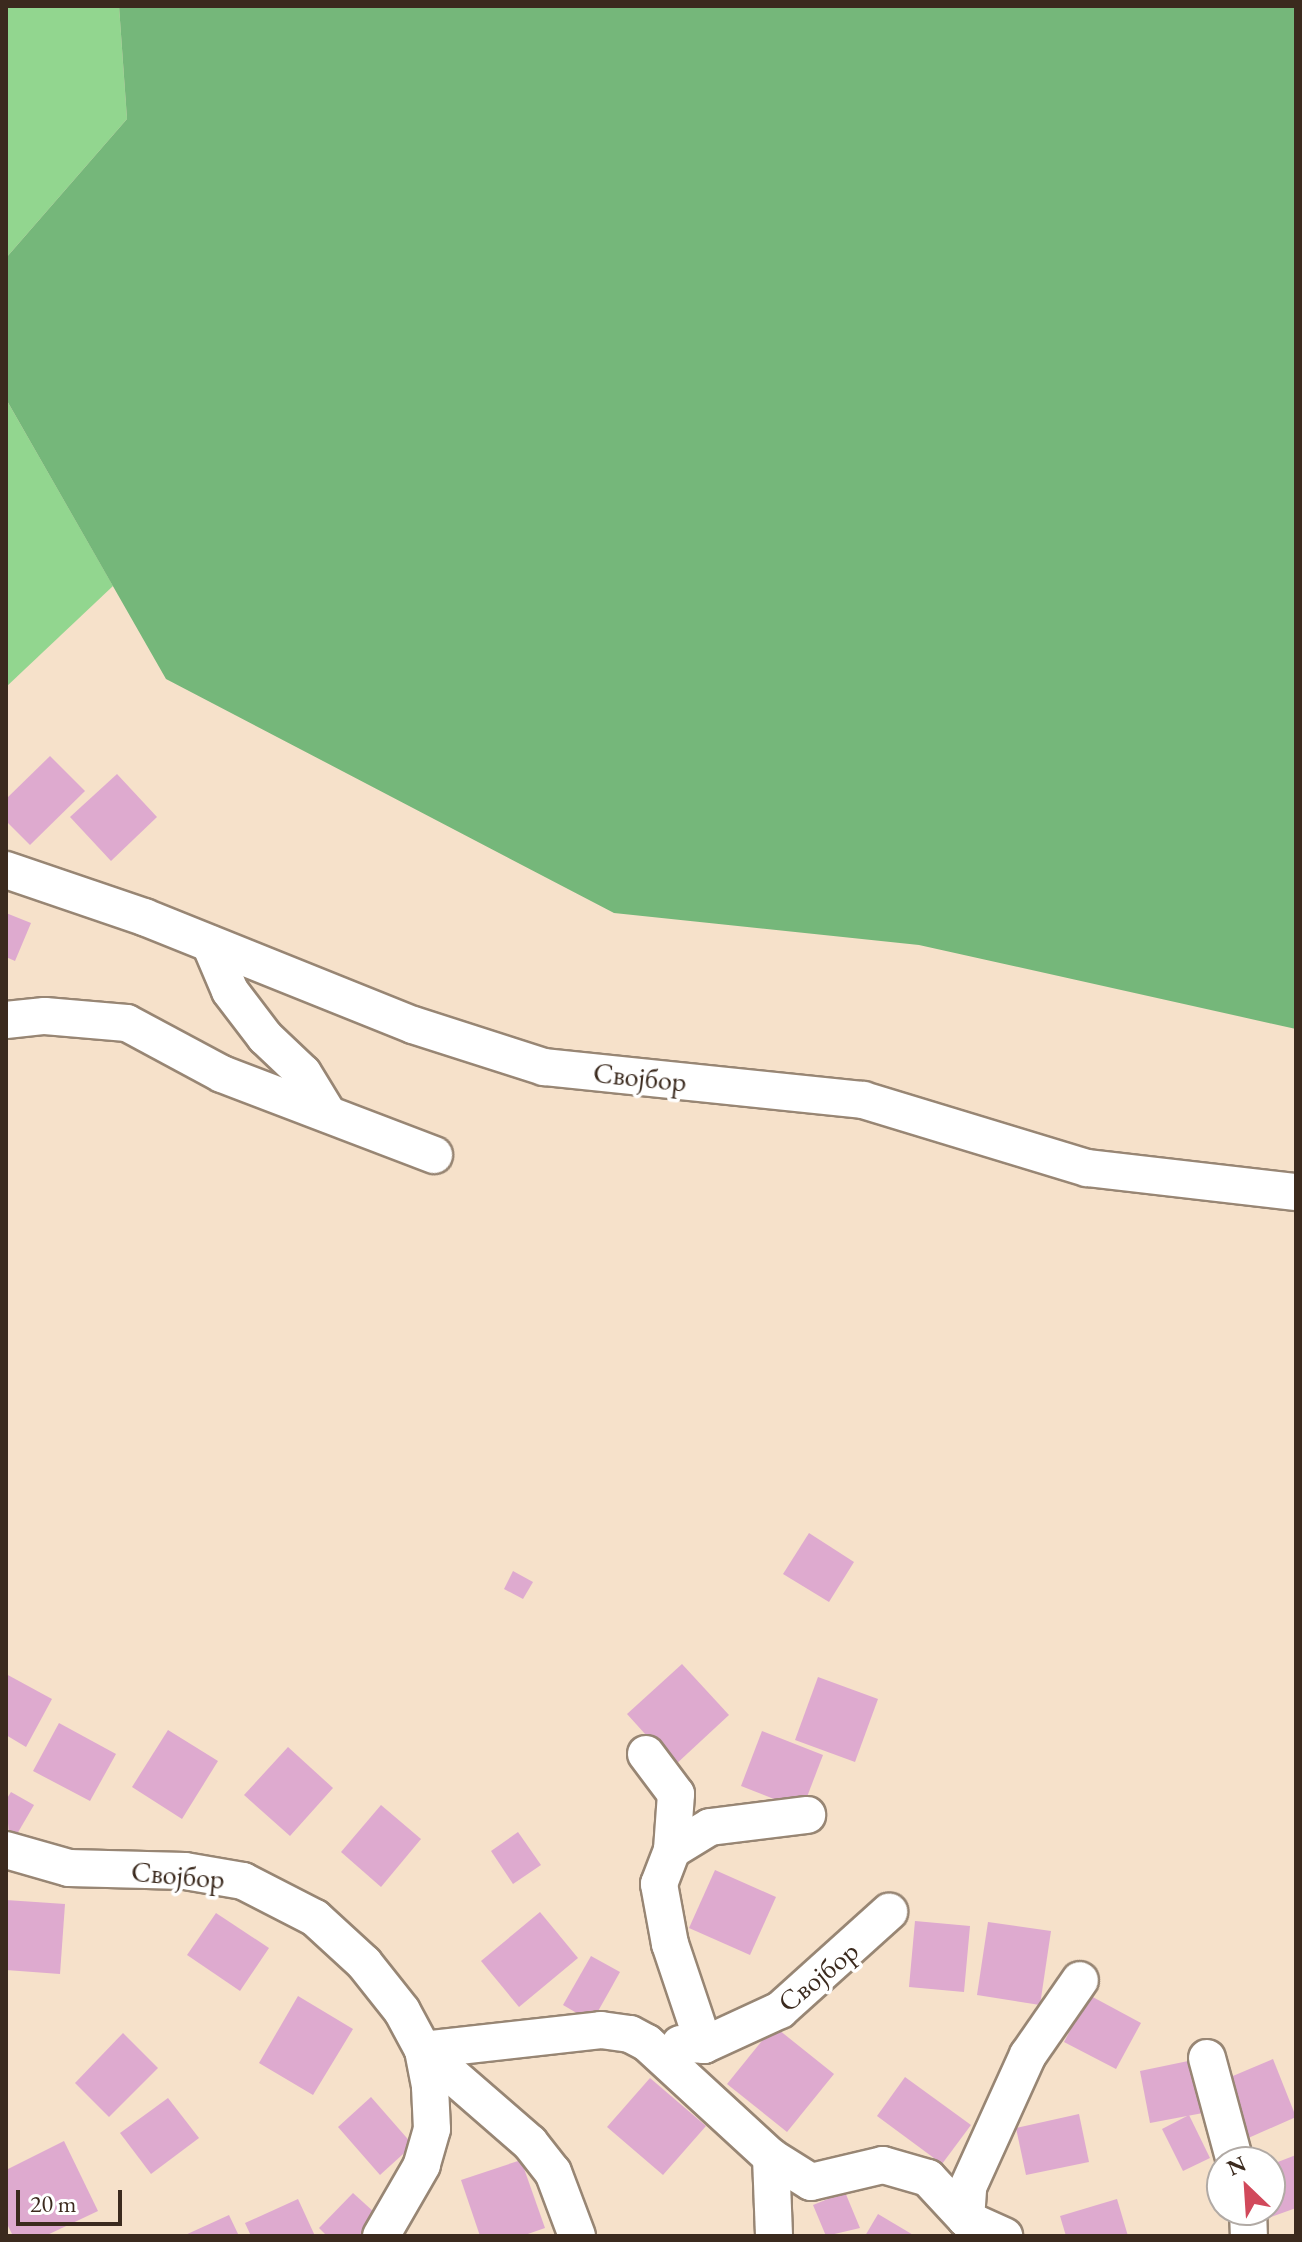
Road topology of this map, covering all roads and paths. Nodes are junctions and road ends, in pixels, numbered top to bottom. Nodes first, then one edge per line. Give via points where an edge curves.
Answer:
1 (6, 870) edge
2 (210, 944) junction
3 (6, 1020) edge
4 (328, 1114) junction
5 (434, 1155) dead end
6 (1296, 1192) edge
7 (646, 1754) dead end
8 (807, 1815) dead end
9 (6, 1850) edge
10 (672, 1850) junction
11 (889, 1912) dead end
12 (1080, 1980) dead end
13 (647, 2043) junction
14 (704, 2045) junction
15 (423, 2050) junction
16 (1207, 2058) dead end
17 (1231, 2146) edge
18 (771, 2157) junction
19 (966, 2219) junction
20 (381, 2236) edge
21 (577, 2236) edge
22 (774, 2236) edge
23 (1004, 2236) edge

1 - 2 street, Својбор
2 - 4 street via 230,991 265,1037 303,1073
2 - 6 street, Својбор via 413,1025 544,1067 863,1100 1087,1168
3 - 4 street via 45,1016 127,1023 222,1074
4 - 5 street
7 - 10 street via 676,1794
8 - 10 street via 710,1827
9 - 15 street, Својбор via 69,1868 185,1871 264,1888 315,1918 364,1963 402,2011
10 - 14 street via 659,1884 670,1944
11 - 14 street, Својбор via 780,2010
12 - 19 street via 1028,2055 968,2187
13 - 14 street, Својбор
13 - 15 street, Својбор via 630,2034 601,2030
13 - 18 street, Својбор
15 - 20 street, Својбор via 432,2129 403,2204
15 - 21 street, Својбор via 530,2143 553,2172
16 - 17 street
18 - 19 street, Својбор via 811,2182 883,2165 928,2178
18 - 22 street
19 - 23 street, Својбор

